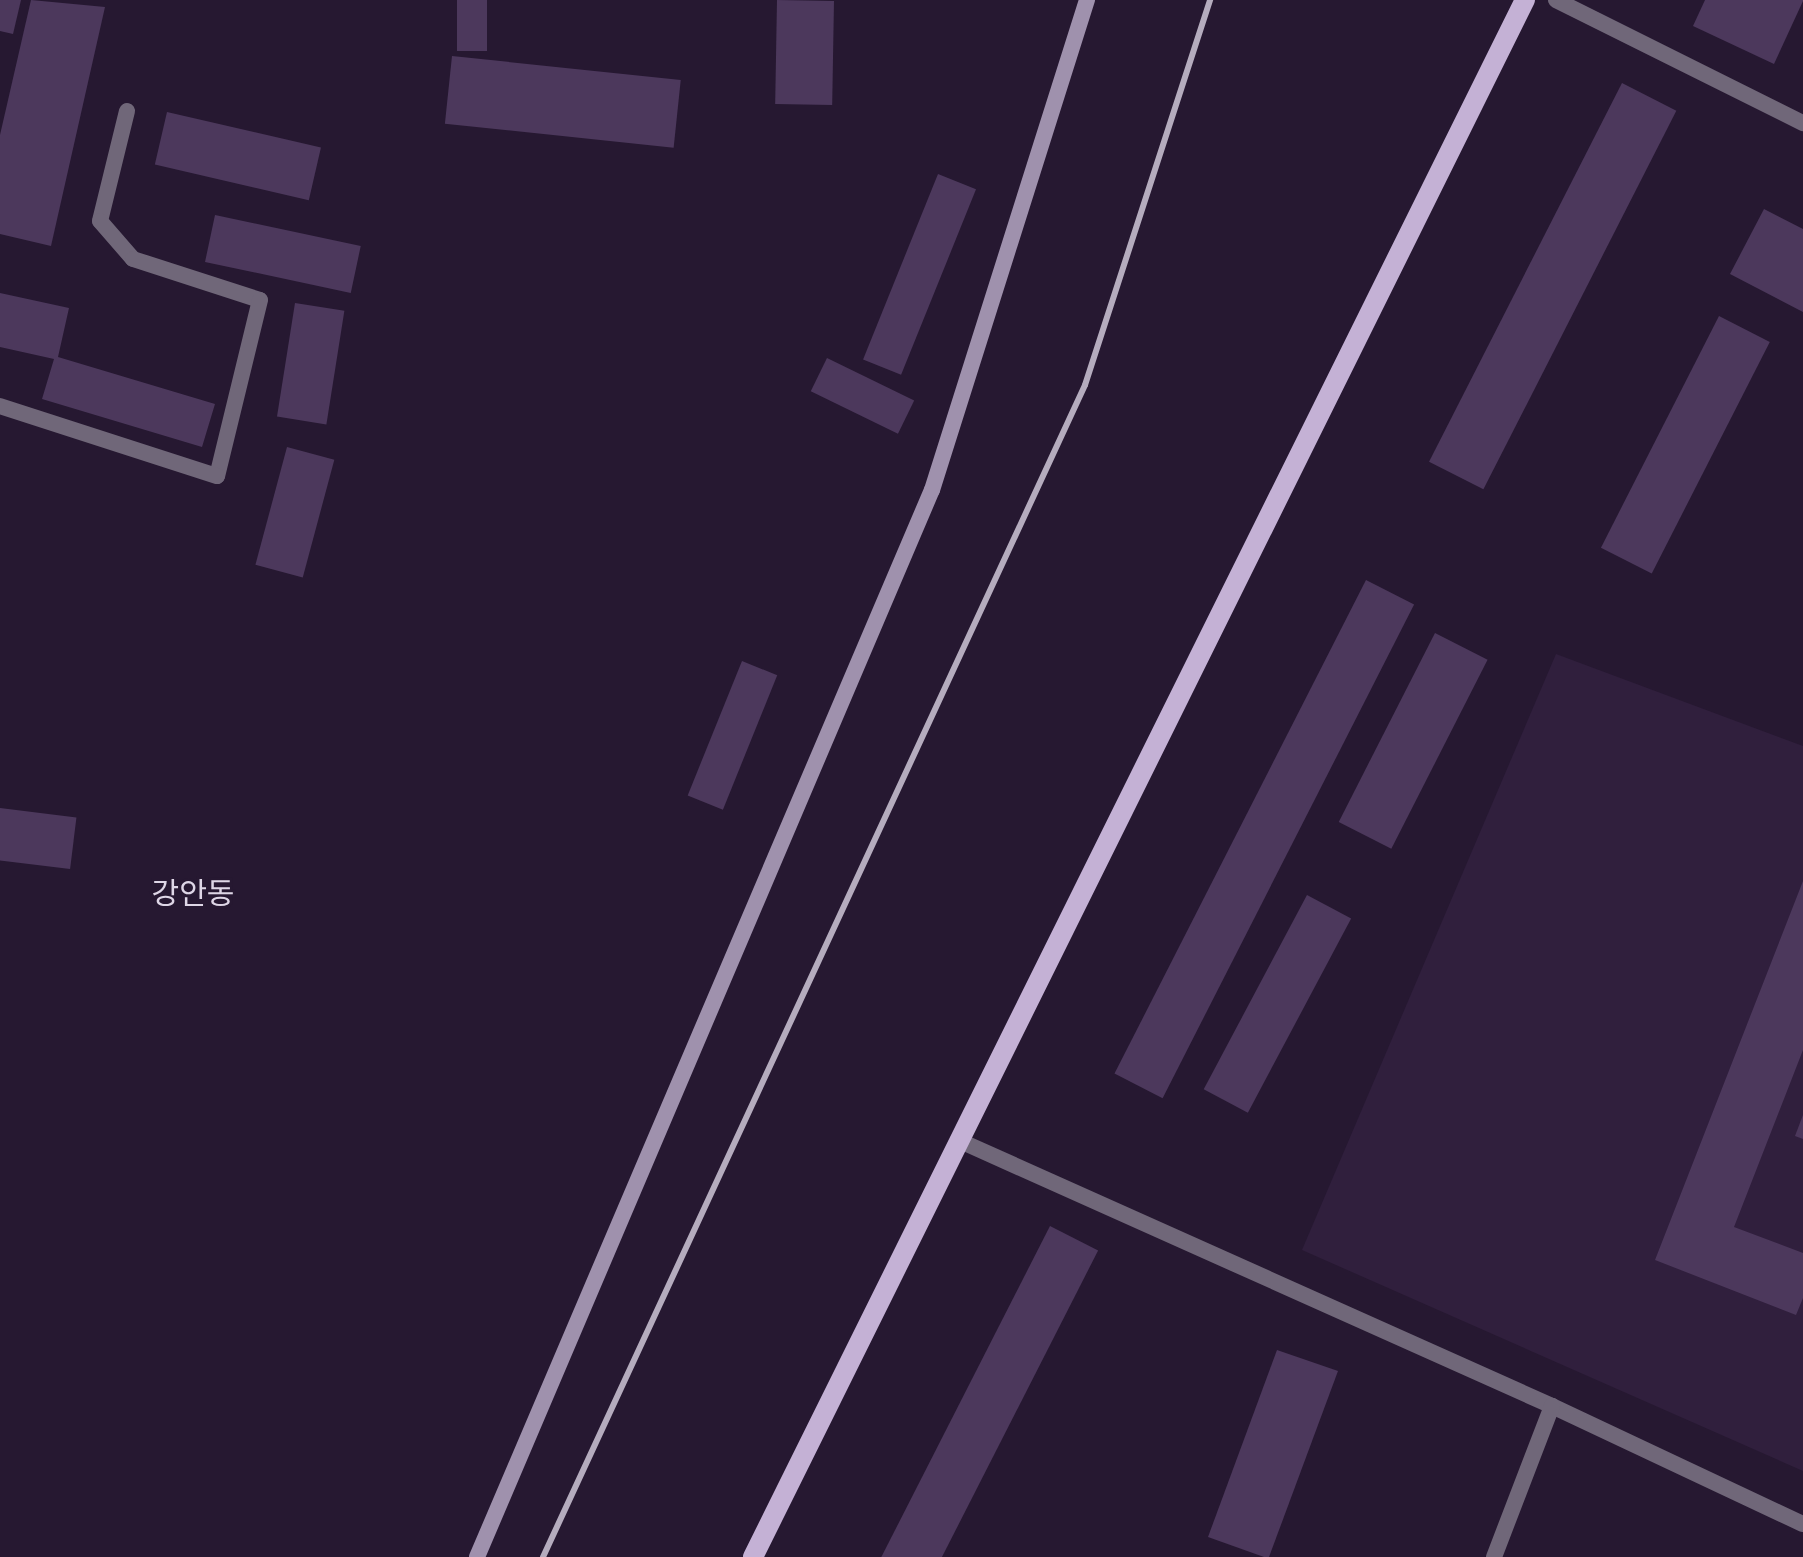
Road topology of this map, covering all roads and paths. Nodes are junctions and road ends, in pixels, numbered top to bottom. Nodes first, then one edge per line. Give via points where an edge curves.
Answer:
1 (1087, 0) edge
2 (1525, 0) edge
3 (1556, 0) edge
4 (127, 111) dead end
5 (1803, 123) edge
6 (0, 406) edge
7 (958, 1140) junction
8 (1552, 1406) junction
9 (1803, 1524) edge
10 (477, 1557) edge
11 (753, 1557) edge
12 (1494, 1557) edge

1 - 10 street via 932,490
2 - 7 main road
3 - 5 street
4 - 6 street via 100,221 133,259 260,300 217,476
7 - 8 street
7 - 11 main road
8 - 9 street
8 - 12 street

